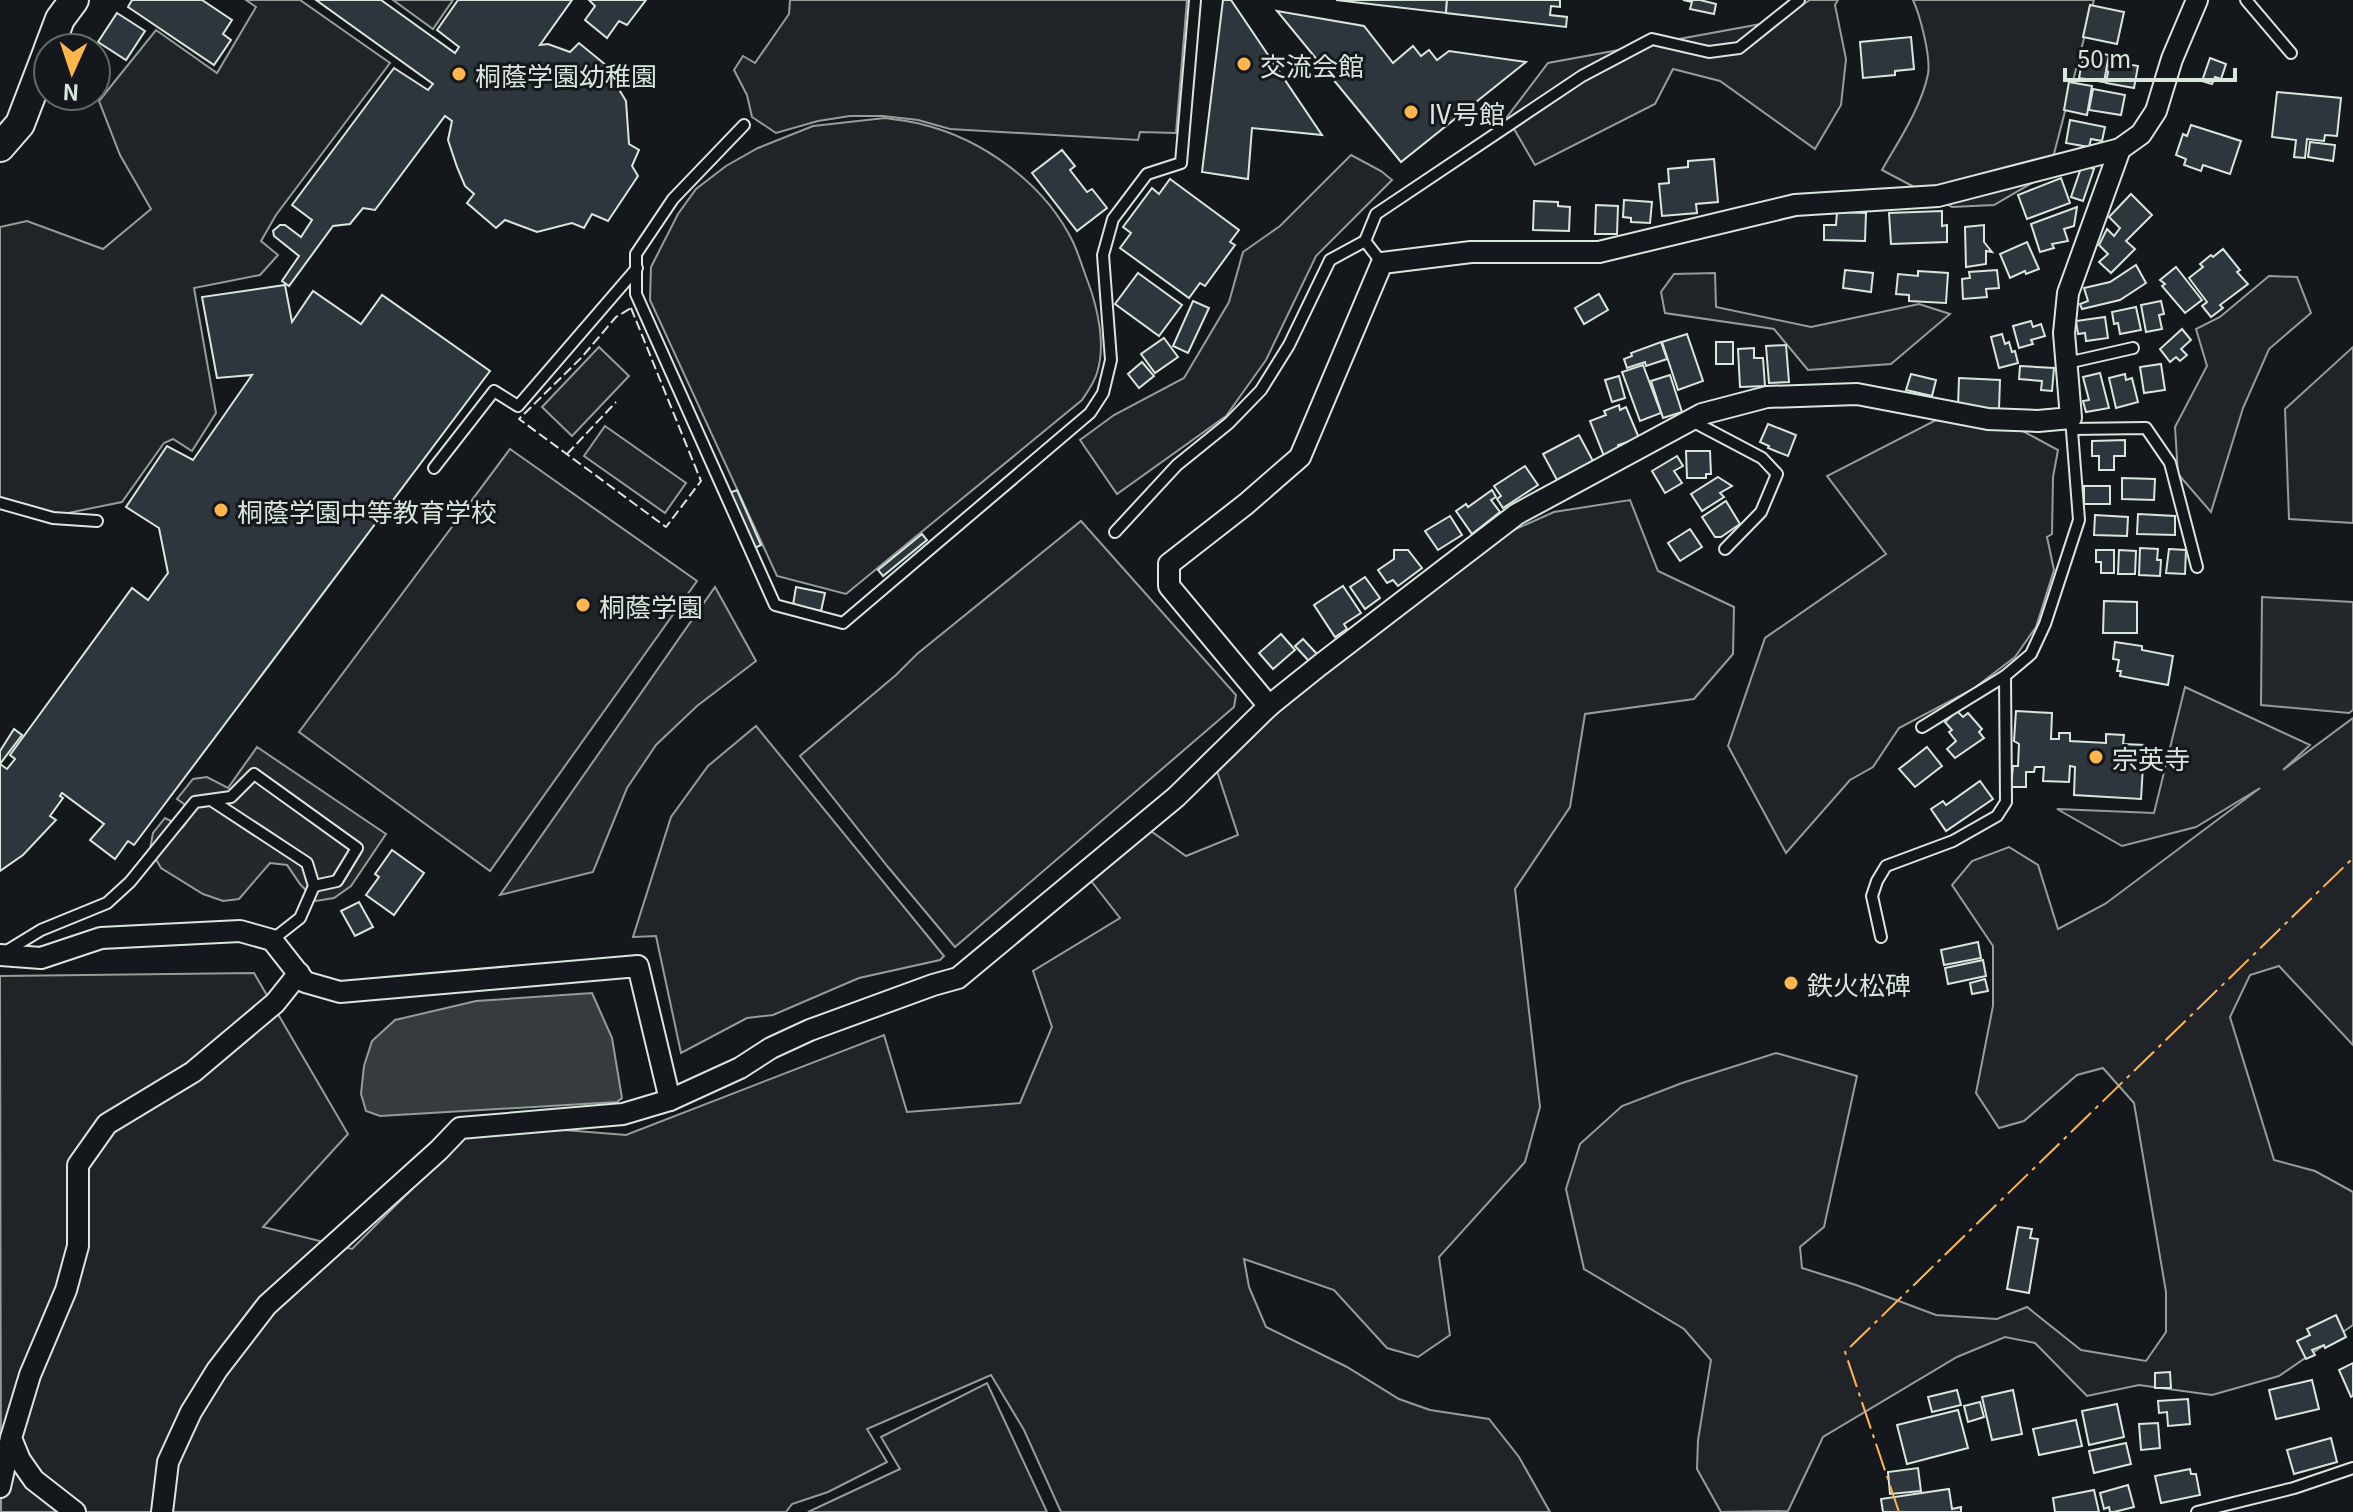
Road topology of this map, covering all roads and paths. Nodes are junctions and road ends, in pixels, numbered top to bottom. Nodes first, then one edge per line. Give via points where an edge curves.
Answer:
1 (74, 0) edge
2 (1195, 0) edge
3 (1799, 0) edge
4 (2197, 0) edge
5 (2246, 0) edge
6 (55, 32) edge
7 (2291, 53) dead end
8 (32, 92) edge
9 (744, 125) dead end
10 (0, 147) edge
11 (2120, 149) junction
12 (1365, 241) junction
13 (1382, 263) junction
14 (637, 268) junction
15 (2133, 348) dead end
16 (2067, 363) junction
17 (1690, 420) junction
18 (2071, 424) junction
19 (434, 468) dead end
20 (0, 503) edge
21 (97, 521) dead end
22 (1115, 532) dead end
23 (1725, 549) dead end
24 (2197, 567) dead end
25 (2005, 676) junction
26 (1269, 706) junction
27 (1922, 727) dead end
28 (211, 800) junction
29 (314, 886) junction
30 (1881, 937) dead end
31 (272, 940) junction
32 (0, 955) edge
33 (299, 973) junction
34 (670, 1100) junction
35 (11, 1438) junction
36 (2353, 1468) edge
37 (0, 1487) edge
38 (75, 1512) edge
39 (162, 1512) edge
40 (2197, 1512) edge

1 - 6 street
2 - 14 lane via 1181,163 1147,174 1113,219 1103,255 1111,360 1103,393 1090,413 843,623 775,605 636,294
3 - 12 lane via 1739,48 1709,52 1652,39 1582,76 1376,214
4 - 11 street via 2156,111 2141,134
5 - 7 lane
8 - 10 street via 20,124
9 - 14 lane via 673,199 636,254
11 - 13 street via 1938,196 1795,205 1599,252 1471,252
11 - 16 street via 2068,293
12 - 13 lane
12 - 22 lane via 1330,260 1261,390 1177,465
13 - 26 street via 1300,457 1169,564 1169,586
14 - 19 lane via 518,406 494,391
15 - 16 lane
16 - 18 street
17 - 18 street via 1767,397 1857,394 1988,419
17 - 23 lane via 1762,458 1777,474 1761,512
17 - 26 street via 1517,514
18 - 24 lane via 2146,428 2170,463
18 - 25 lane via 2079,520 2041,634 2031,654
20 - 21 lane via 53,518
25 - 27 lane
25 - 30 lane via 2006,802 1997,816 1953,841 1886,866 1872,896
26 - 34 street via 1176,797 958,978 810,1030
28 - 29 lane via 307,863
28 - 29 lane via 231,797 254,774 357,848 337,881
28 - 32 lane via 195,802 107,903 41,930
29 - 31 lane via 300,918
31 - 32 street via 225,931 101,938 41,958
31 - 33 street
33 - 34 street via 305,982 340,992 638,966
33 - 35 street via 275,1003 193,1072 107,1124 78,1165 78,1246
34 - 39 street via 623,1114 460,1128 267,1305 191,1412 168,1462
35 - 37 street
35 - 38 street via 34,1480
36 - 40 lane

